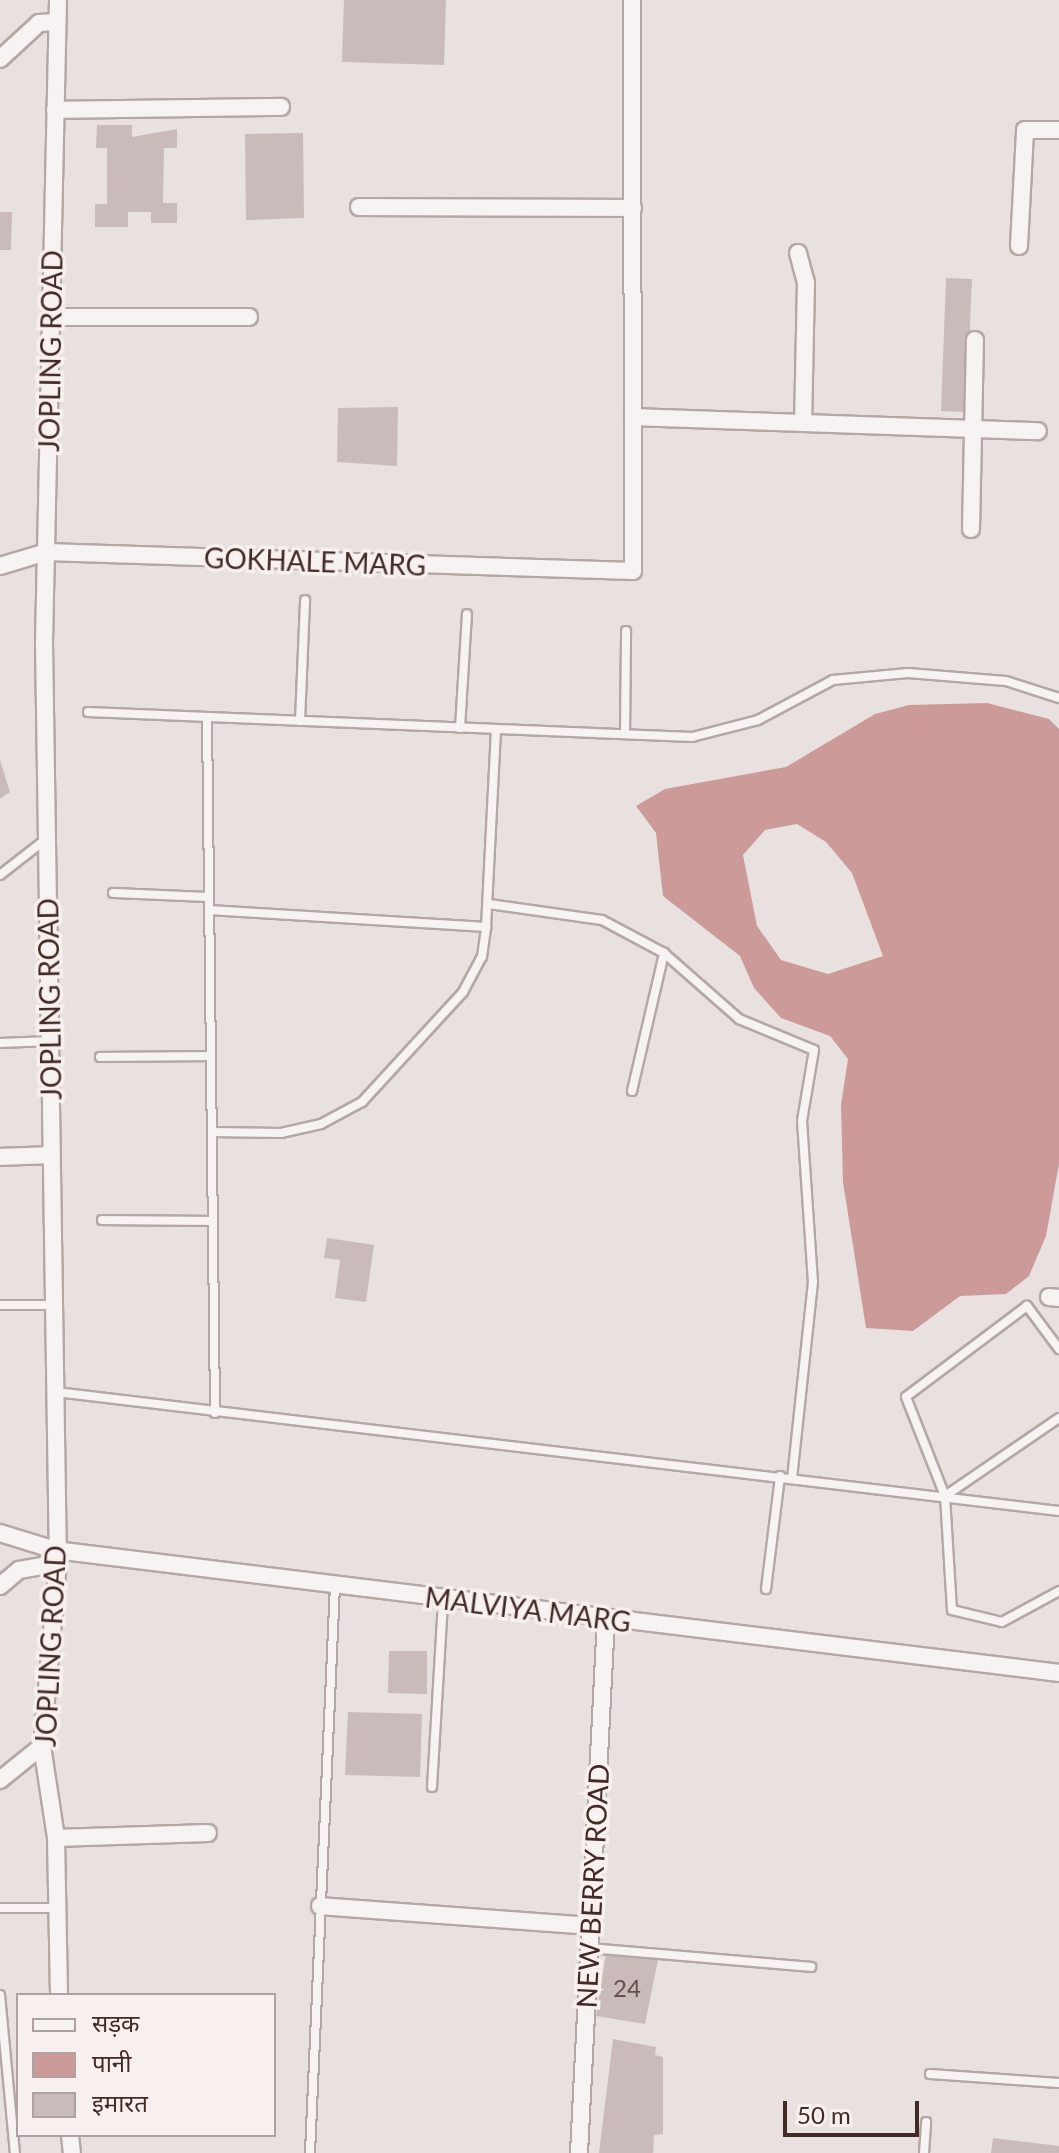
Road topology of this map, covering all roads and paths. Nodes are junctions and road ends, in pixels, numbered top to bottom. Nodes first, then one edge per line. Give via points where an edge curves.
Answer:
1 (58, 0) edge
2 (632, 0) edge
3 (57, 22) junction
4 (0, 59) edge
5 (281, 107) dead end
6 (55, 110) junction
7 (1059, 130) edge
8 (359, 207) dead end
9 (633, 208) junction
10 (1019, 246) dead end
11 (798, 253) dead end
12 (51, 317) junction
13 (249, 317) dead end
14 (975, 340) dead end
15 (633, 417) junction
16 (803, 423) junction
17 (969, 429) junction
18 (1038, 431) dead end
19 (971, 529) dead end
20 (46, 552) junction
21 (0, 566) edge
22 (305, 600) dead end
23 (467, 614) dead end
24 (626, 631) dead end
25 (1059, 698) edge
26 (88, 712) dead end
27 (207, 717) junction
28 (300, 721) junction
29 (460, 728) junction
30 (496, 729) junction
31 (625, 734) junction
32 (47, 838) junction
33 (0, 875) edge
34 (113, 893) dead end
35 (209, 897) junction
36 (489, 904) junction
37 (209, 910) junction
38 (486, 927) junction
39 (664, 953) junction
40 (50, 1041) junction
41 (0, 1043) edge
42 (211, 1056) junction
43 (100, 1057) dead end
44 (632, 1091) dead end
45 (212, 1132) junction
46 (51, 1155) junction
47 (0, 1157) edge
48 (102, 1220) dead end
49 (213, 1221) junction
50 (0, 1305) edge
51 (54, 1305) junction
52 (1059, 1349) edge
53 (55, 1391) junction
54 (215, 1413) junction
55 (1059, 1418) edge
56 (780, 1476) junction
57 (792, 1477) junction
58 (945, 1496) junction
59 (1059, 1511) edge
60 (0, 1533) edge
61 (57, 1556) junction
62 (0, 1586) edge
63 (335, 1586) junction
64 (766, 1589) dead end
65 (1059, 1591) edge
66 (443, 1600) junction
67 (606, 1618) junction
68 (1059, 1673) edge
69 (42, 1746) junction
70 (0, 1780) edge
71 (432, 1787) dead end
72 (208, 1833) dead end
73 (56, 1838) junction
74 (320, 1906) junction
75 (0, 1908) edge
76 (57, 1908) junction
77 (590, 1926) junction
78 (589, 1948) junction
79 (811, 1967) dead end
80 (59, 1993) edge
81 (0, 1995) edge
82 (930, 2074) dead end
83 (1059, 2083) edge
84 (926, 2122) dead end
85 (15, 2153) edge
86 (309, 2153) edge
87 (579, 2153) edge
88 (924, 2153) edge

1 - 3 street, JOPLING ROAD
2 - 9 street
3 - 4 street via 39,23
3 - 6 street, JOPLING ROAD
5 - 6 street
6 - 12 street, JOPLING ROAD
7 - 10 street via 1025,130
8 - 9 street
9 - 15 street
11 - 16 street via 806,282
12 - 13 street
12 - 20 street, JOPLING ROAD
14 - 17 street
15 - 16 street
15 - 20 street, GOKHALE MARG via 633,571
16 - 17 street
17 - 18 street
17 - 19 street
20 - 21 street, GOKHALE MARG
20 - 32 street, JOPLING ROAD
22 - 28 lane
23 - 29 lane
24 - 31 lane
25 - 31 lane via 1006,681 908,673 833,680 758,720 692,737
26 - 27 lane
27 - 28 lane
27 - 35 lane
28 - 29 lane
29 - 30 lane
30 - 31 lane
30 - 36 lane
32 - 33 lane
32 - 40 street, JOPLING ROAD
34 - 35 lane
35 - 37 lane
36 - 38 lane
36 - 39 lane via 602,920
37 - 38 lane
37 - 42 lane
38 - 45 lane via 482,957 463,992 362,1102 321,1124 281,1133
39 - 44 lane
39 - 57 lane via 739,1019 814,1050 802,1121 813,1282
40 - 41 lane
40 - 46 street, JOPLING ROAD
42 - 43 lane
42 - 45 lane
45 - 49 lane
46 - 47 street
46 - 51 street, JOPLING ROAD
48 - 49 lane
49 - 54 lane
50 - 51 lane
51 - 53 street, JOPLING ROAD
52 - 58 lane via 1027,1306 906,1397
53 - 54 lane
53 - 61 street, JOPLING ROAD
54 - 56 lane
55 - 58 lane
56 - 57 lane
56 - 64 lane
57 - 58 lane
58 - 59 lane
58 - 65 lane via 952,1610 1002,1622
60 - 61 street, MALVIYA MARG
61 - 62 street via 19,1570
61 - 63 street, MALVIYA MARG
61 - 69 street, JOPLING ROAD
63 - 66 street, MALVIYA MARG
63 - 74 lane
66 - 67 street, MALVIYA MARG
66 - 71 lane
67 - 68 street, MALVIYA MARG
67 - 77 street, NEW BERRY ROAD
69 - 70 street
69 - 73 street, JOPLING ROAD
72 - 73 street
73 - 76 street, JOPLING ROAD
74 - 77 street
74 - 86 lane
75 - 76 lane
76 - 80 street, JOPLING ROAD
77 - 78 street, NEW BERRY ROAD
78 - 79 lane
78 - 87 street, NEW BERRY ROAD
81 - 85 lane
82 - 83 lane
84 - 88 lane

